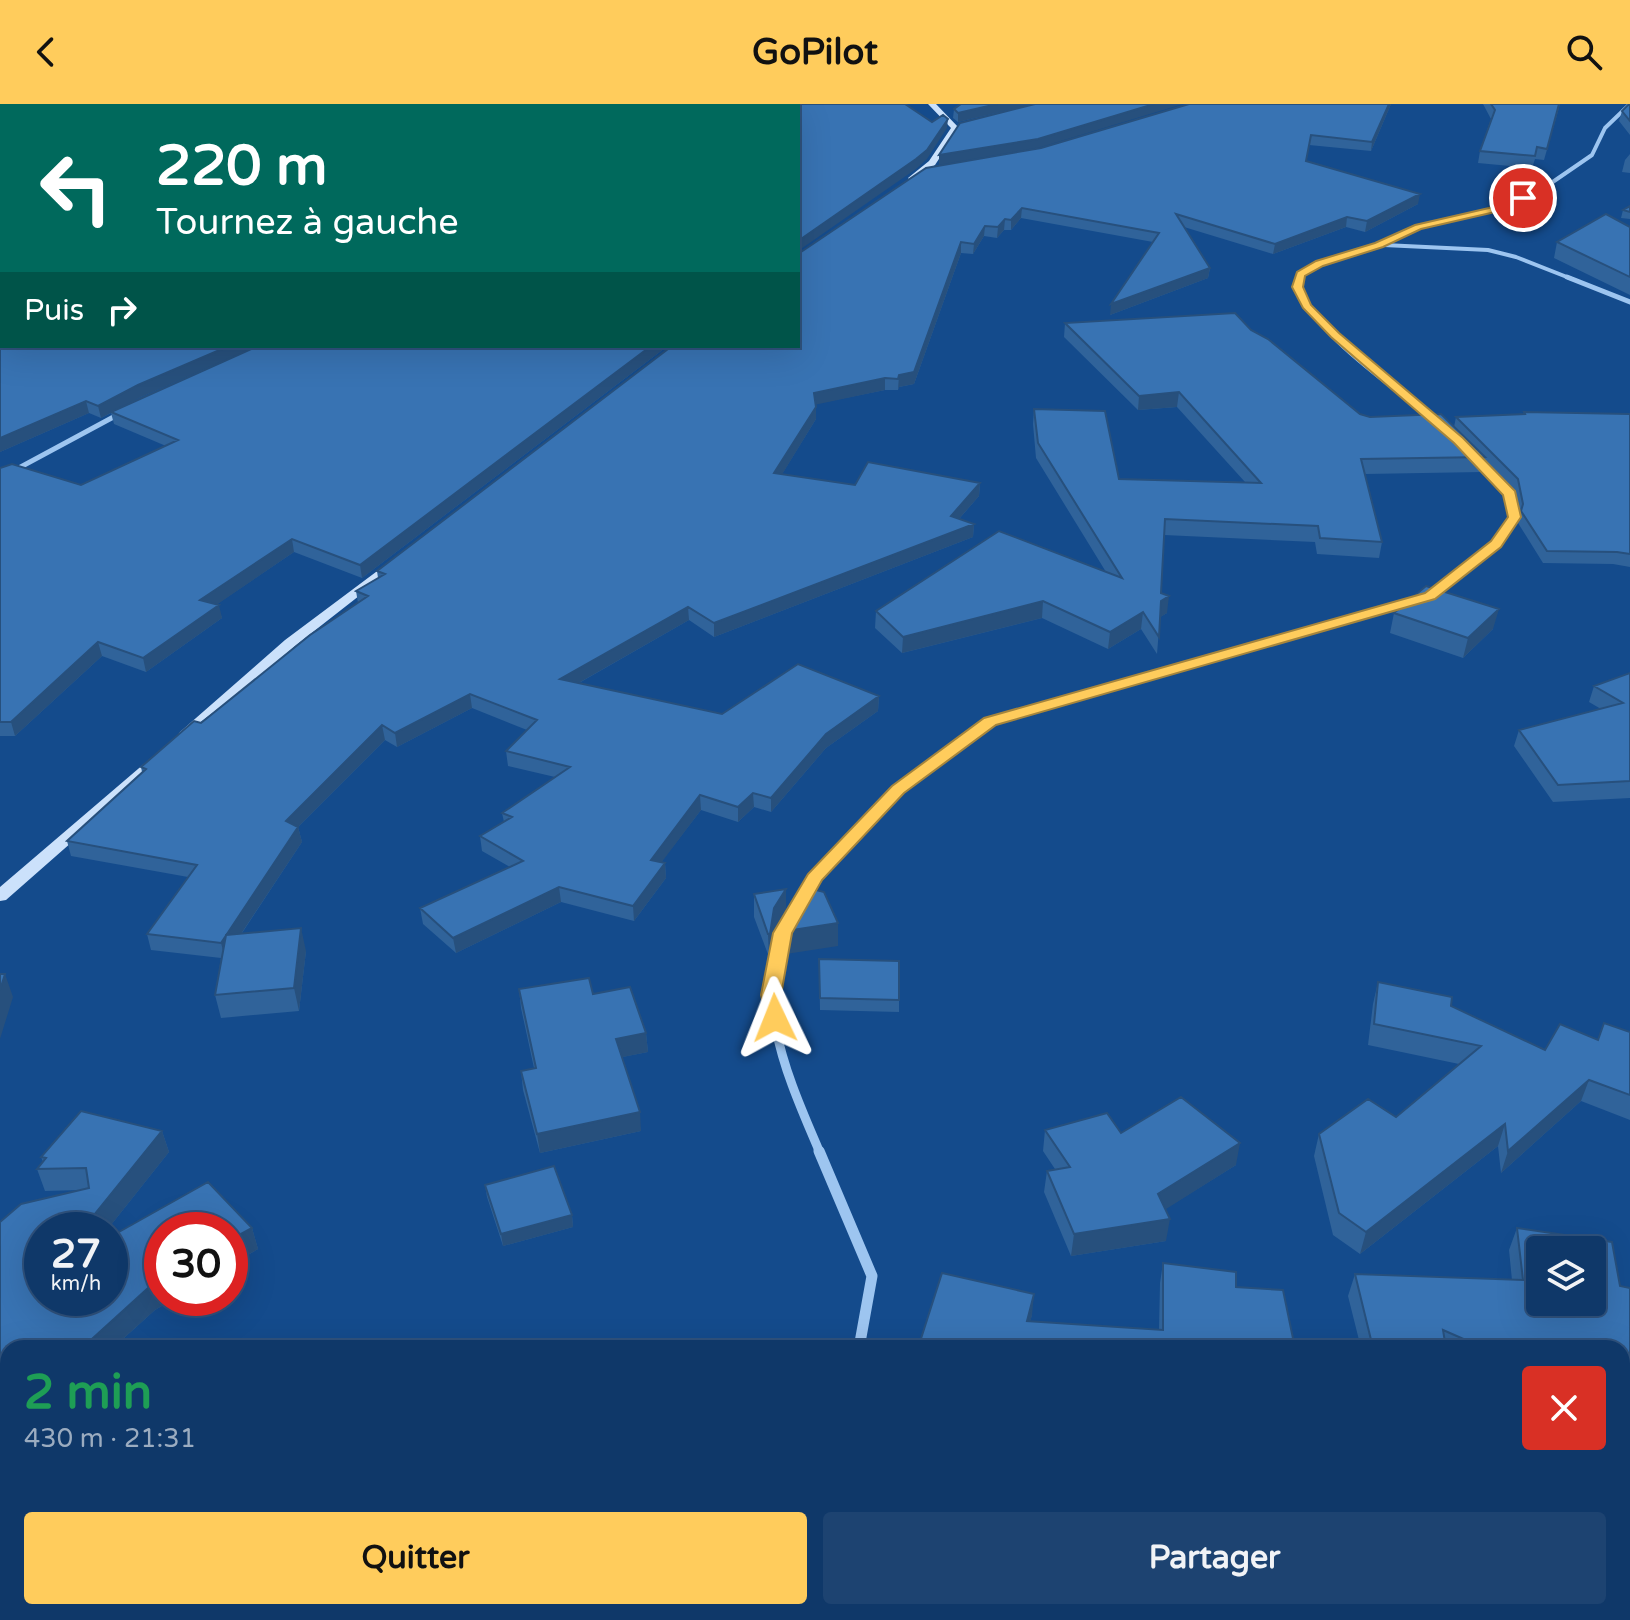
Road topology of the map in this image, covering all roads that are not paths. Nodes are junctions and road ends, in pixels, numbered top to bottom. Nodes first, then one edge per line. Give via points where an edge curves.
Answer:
1 (932, 104) edge
2 (1630, 104) edge
3 (935, 171) edge
4 (921, 173) junction
5 (896, 190) edge
6 (1379, 245) junction
7 (1630, 302) edge
8 (130, 408) edge
9 (1436, 421) edge
10 (1469, 451) edge
11 (0, 478) edge
12 (403, 556) edge
13 (174, 744) edge
14 (163, 755) edge
15 (0, 896) edge
16 (802, 900) edge
17 (795, 911) edge
18 (863, 1340) edge

1 - 4 main road via 955,128
2 - 6 street via 1605,128 1592,155 1541,190 1492,210 1418,227
3 - 4 street
4 - 5 main road
6 - 7 street via 1488,250
6 - 9 street via 1319,263 1300,274 1298,287 1306,306 1335,335
8 - 11 street
10 - 16 street via 1510,494 1514,517 1496,544 1430,596 990,722 898,790 815,878
12 - 13 main road via 290,643
14 - 15 main road
17 - 18 street via 782,933 771,995 783,1065 872,1276

